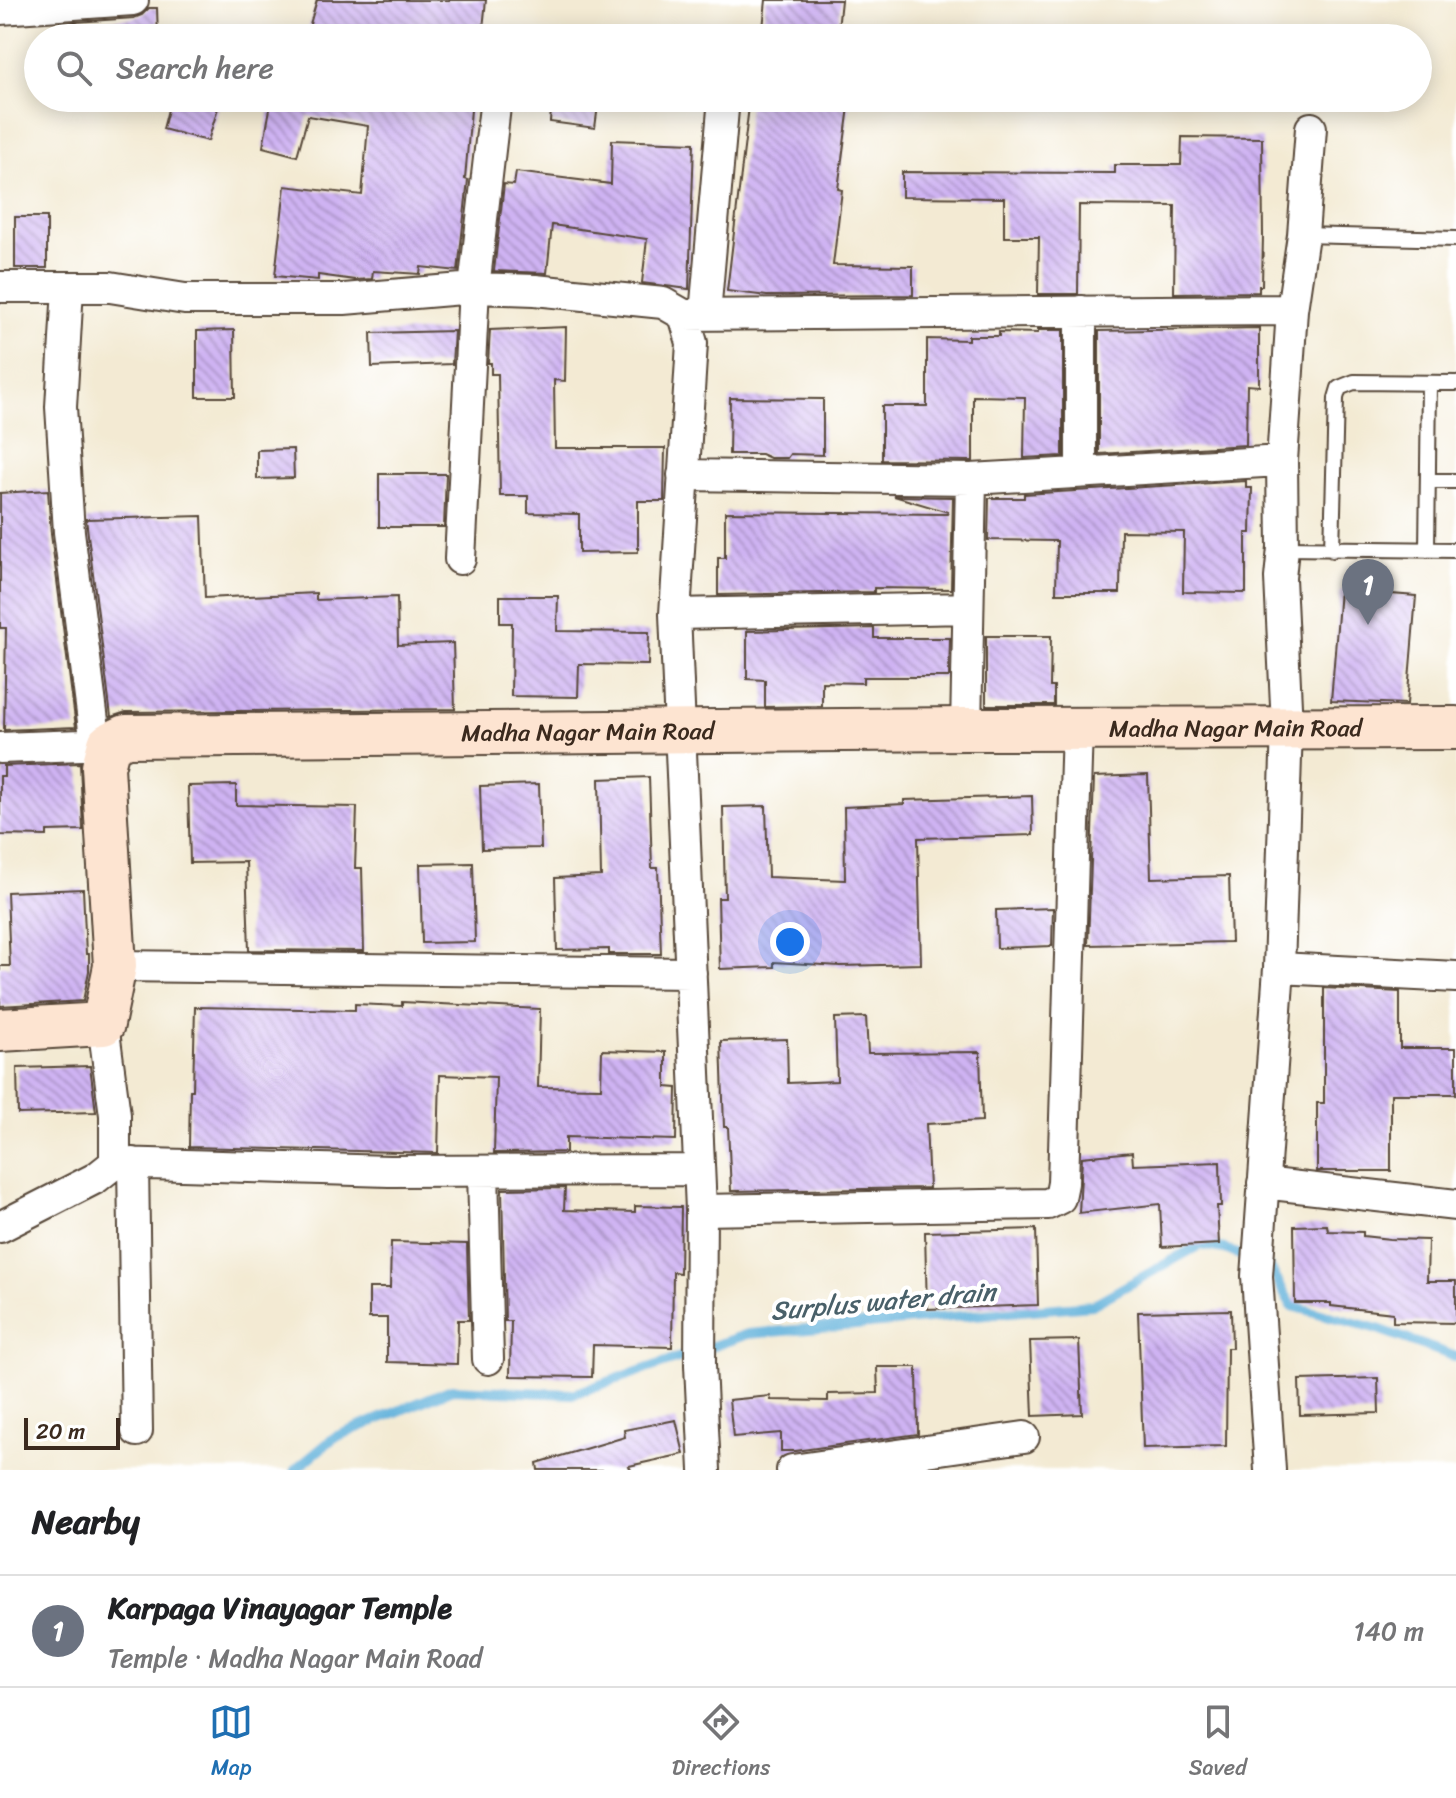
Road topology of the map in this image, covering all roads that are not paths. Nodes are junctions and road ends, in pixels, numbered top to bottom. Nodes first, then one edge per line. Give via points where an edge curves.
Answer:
1 (133, 0) edge
2 (0, 9) edge
3 (494, 112) edge
4 (722, 112) edge
5 (1311, 128) dead end
6 (1303, 235) junction
7 (1456, 239) edge
8 (0, 287) edge
9 (68, 288) junction
10 (474, 288) junction
11 (1292, 310) junction
12 (1081, 311) junction
13 (694, 314) junction
14 (1429, 383) junction
15 (1456, 383) edge
16 (1282, 461) junction
17 (1081, 472) junction
18 (683, 475) junction
19 (971, 479) junction
20 (1428, 481) junction
21 (1456, 481) edge
22 (1283, 548) junction
23 (1332, 550) junction
24 (1427, 550) junction
25 (1456, 550) edge
26 (460, 559) dead end
27 (968, 608) junction
28 (675, 614) junction
29 (1287, 727) junction
30 (1077, 728) junction
31 (1456, 728) edge
32 (966, 729) junction
33 (679, 731) junction
34 (103, 744) junction
35 (0, 748) edge
36 (115, 966) junction
37 (1279, 968) junction
38 (691, 973) junction
39 (1456, 977) edge
40 (103, 1024) junction
41 (0, 1030) edge
42 (124, 1163) junction
43 (697, 1170) junction
44 (483, 1172) junction
45 (1263, 1183) junction
46 (1456, 1205) edge
47 (701, 1210) junction
48 (0, 1227) edge
49 (488, 1359) dead end
50 (137, 1431) dead end
51 (1024, 1437) dead end
52 (705, 1470) edge
53 (792, 1470) edge
54 (1270, 1470) edge

1 - 2 street
3 - 10 street
4 - 13 street
5 - 6 street
6 - 7 lane
6 - 11 street
8 - 9 street
9 - 10 street via 110,287 185,299 344,299
9 - 34 street via 61,407 69,532
10 - 13 street via 663,303
10 - 26 street
11 - 12 street
11 - 16 street
12 - 13 street
12 - 17 street
13 - 18 street
14 - 15 lane
14 - 20 lane
14 - 23 lane via 1354,382 1339,388
16 - 17 street
16 - 22 street
17 - 19 street
18 - 19 street
18 - 28 street
19 - 27 street
20 - 21 lane
20 - 24 lane
22 - 23 lane
22 - 29 street
23 - 24 lane
24 - 25 lane
27 - 28 street
27 - 32 street
28 - 33 street
29 - 30 street, Madha Nagar Main Road
29 - 31 street, Madha Nagar Main Road
29 - 37 street
30 - 32 street, Madha Nagar Main Road
30 - 47 street via 1060,1198 1048,1204
32 - 33 street, Madha Nagar Main Road
33 - 34 street, Madha Nagar Main Road via 149,735
33 - 38 street
34 - 35 street
34 - 36 street
36 - 38 street
36 - 40 street
37 - 39 street
37 - 45 street
38 - 43 street
40 - 41 street
40 - 42 street
42 - 44 street
42 - 48 street
42 - 50 street
43 - 44 street
43 - 47 street
44 - 49 street
45 - 46 street
45 - 54 street via 1257,1276
47 - 52 street
51 - 53 street

